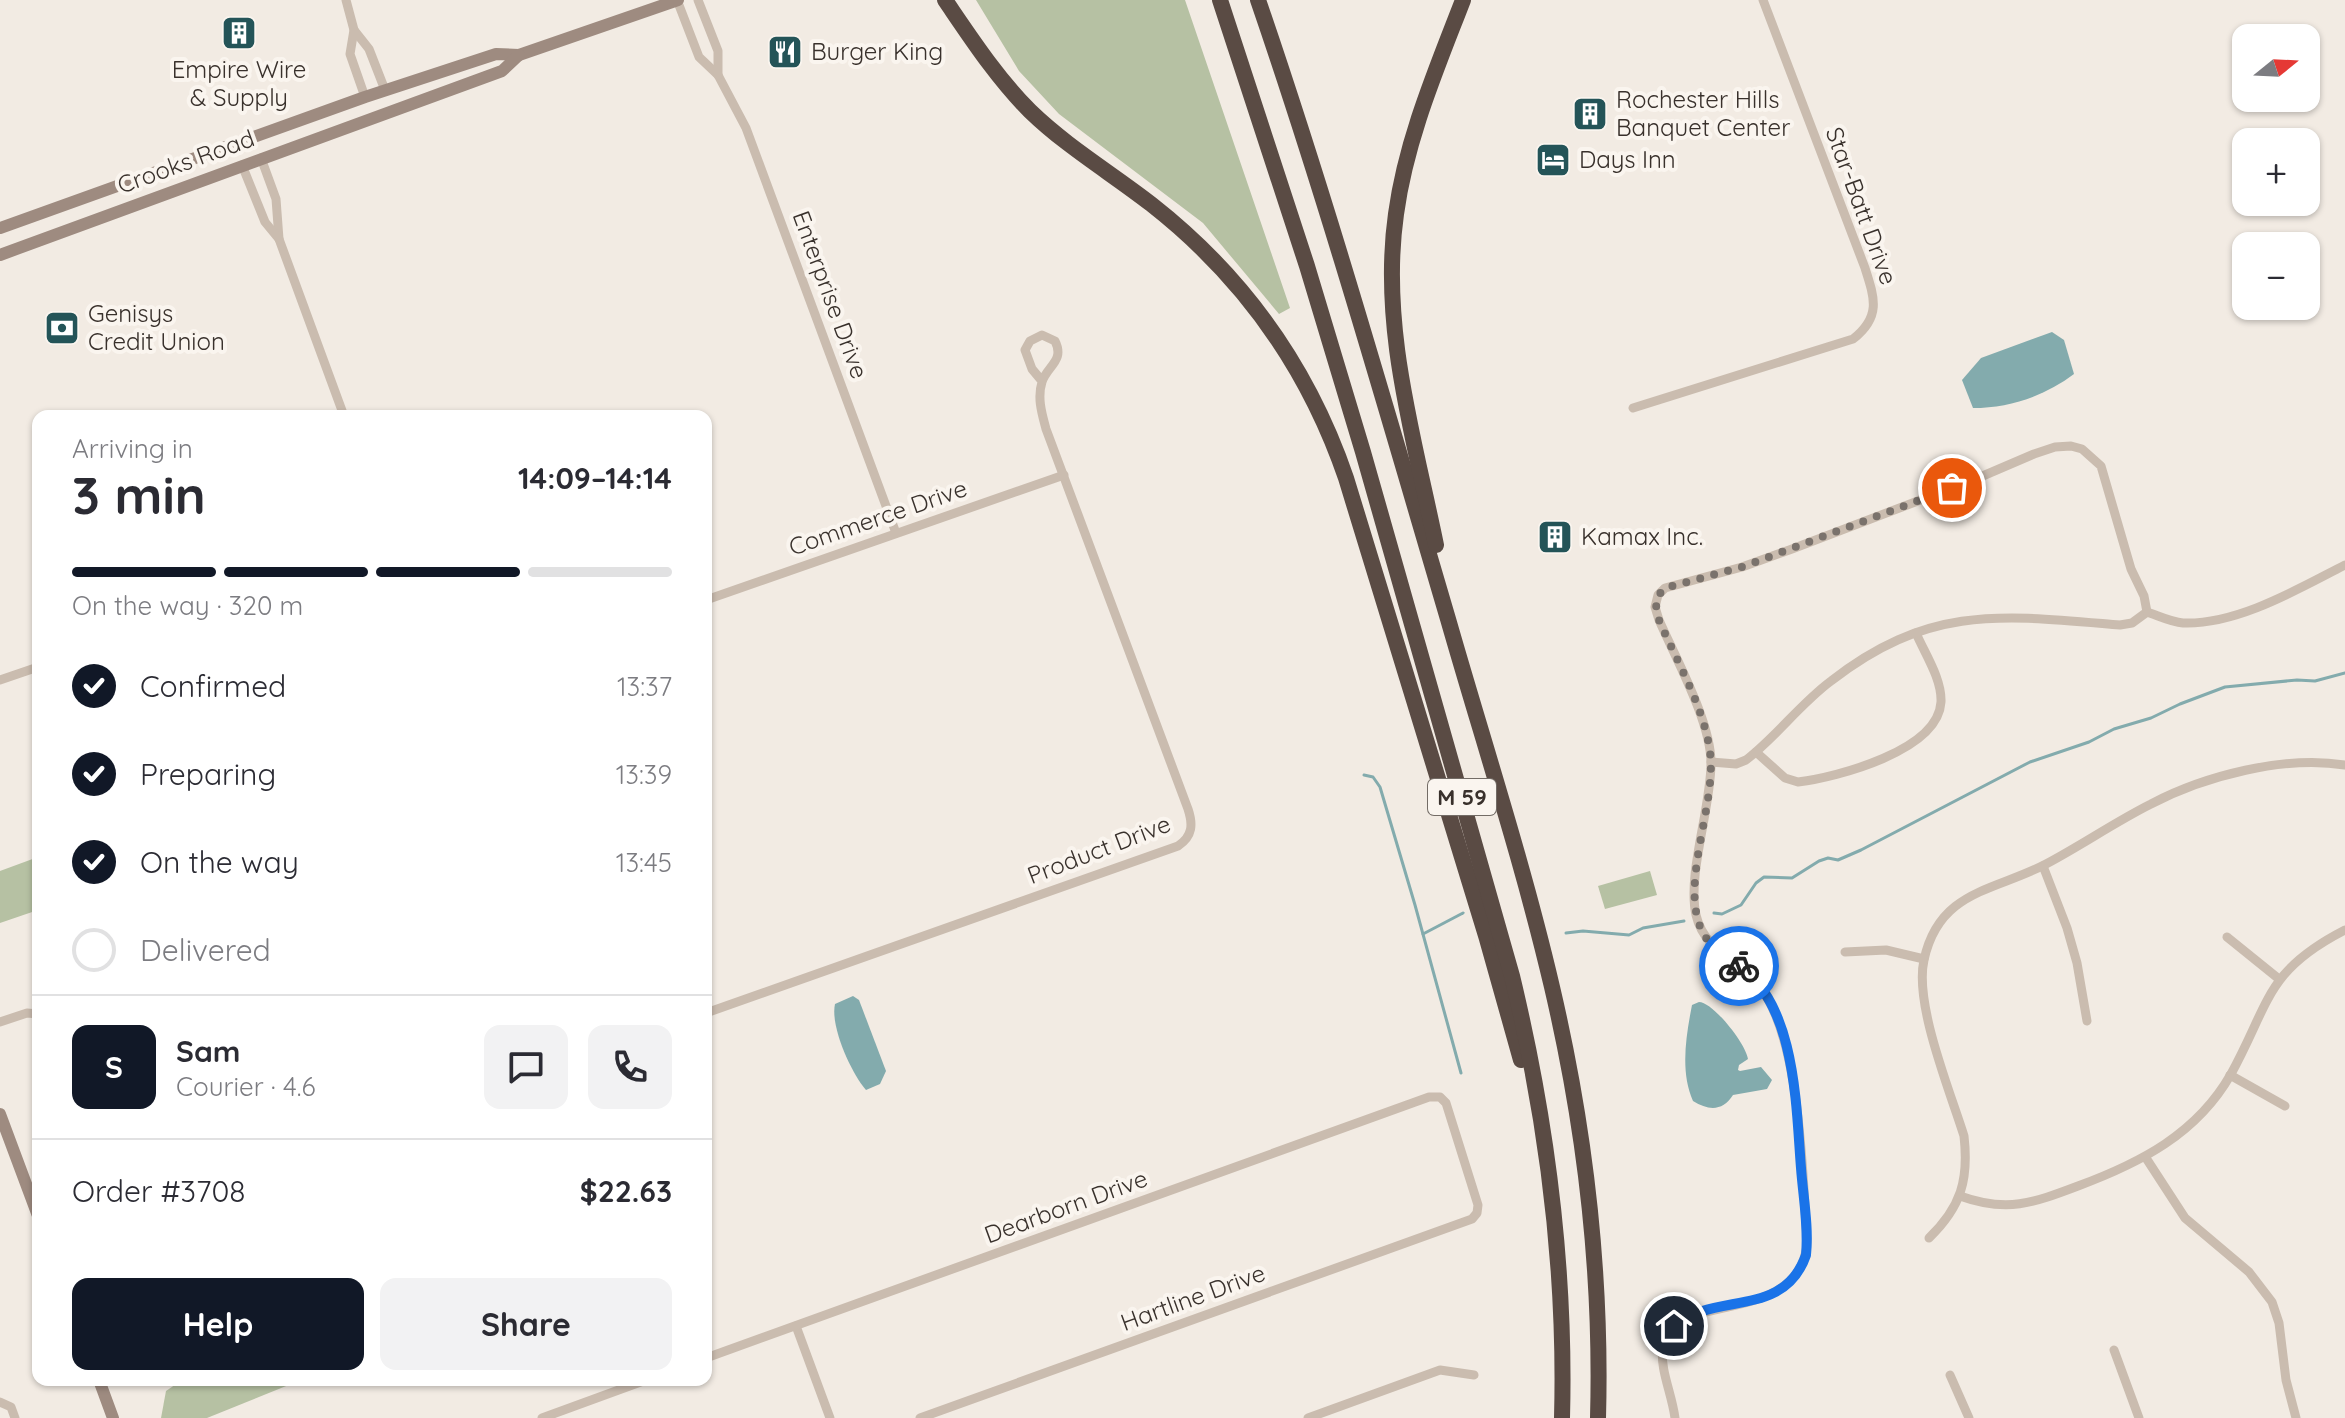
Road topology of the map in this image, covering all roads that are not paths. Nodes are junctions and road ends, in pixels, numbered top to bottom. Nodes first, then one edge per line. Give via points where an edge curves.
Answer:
1 (346, 0) edge
2 (677, 0) edge
3 (698, 0) edge
4 (945, 0) edge
5 (1220, 0) edge
6 (1258, 0) edge
7 (1463, 0) edge
8 (1763, 0) edge
9 (354, 30) junction
10 (519, 55) junction
11 (718, 75) junction
12 (385, 90) junction
13 (365, 97) junction
14 (370, 119) junction
15 (255, 135) junction
16 (261, 158) junction
17 (242, 165) junction
18 (170, 166) junction
19 (163, 194) junction
20 (0, 228) edge
21 (279, 239) junction
22 (0, 255) edge
23 (1042, 381) junction
24 (1633, 408) dead end
25 (342, 410) edge
26 (1064, 475) junction
27 (896, 533) junction
28 (2345, 565) edge
29 (712, 598) edge
30 (2147, 612) junction
31 (1916, 633) junction
32 (1460, 660) junction
33 (32, 669) edge
34 (0, 680) edge
35 (1756, 752) junction
36 (1711, 762) junction
37 (2345, 765) edge
38 (2043, 866) junction
39 (2345, 930) edge
40 (2227, 937) dead end
41 (1845, 952) dead end
42 (1924, 959) junction
43 (2279, 979) junction
44 (712, 1011) edge
45 (32, 1013) edge
46 (2087, 1021) dead end
47 (0, 1022) edge
48 (2230, 1075) junction
49 (1440, 1097) joint
50 (2285, 1106) dead end
51 (0, 1114) edge
52 (1545, 1146) junction
53 (2146, 1158) junction
54 (1960, 1196) junction
55 (32, 1200) edge
56 (1929, 1238) dead end
57 (796, 1326) junction
58 (2114, 1350) dead end
59 (712, 1356) edge
60 (1474, 1375) dead end
61 (1950, 1375) dead end
62 (101, 1386) edge
63 (630, 1386) edge
64 (0, 1402) edge
65 (15, 1418) edge
66 (113, 1418) edge
67 (542, 1418) edge
68 (830, 1418) edge
69 (920, 1418) edge
70 (1308, 1418) edge
71 (1562, 1418) edge
72 (1598, 1418) edge
73 (1675, 1418) edge
74 (1969, 1418) edge
75 (2139, 1418) edge
76 (2296, 1418) edge

1 - 9 street
2 - 10 main road, Crooks Road
2 - 11 street, Enterprise Drive via 699,57
3 - 11 street, Enterprise Drive via 718,51
4 - 52 highway via 1001,79 1031,111 1170,219 1232,279 1304,380 1350,491
5 - 52 highway, M 59 via 1307,266 1493,904 1523,1022
6 - 32 highway, M 59 via 1359,315
7 - 32 highway via 1407,158 1395,216 1392,278 1400,372
8 - 24 street, Star-Batt Drive via 1873,291 1872,317 1853,339
9 - 12 street via 369,49
9 - 13 street via 350,54
10 - 12 main road, Crooks Road via 496,54
10 - 14 main road, Crooks Road via 502,71
11 - 27 street, Enterprise Drive via 759,160
12 - 13 main road, Crooks Road
12 - 14 main road via 386,103
13 - 15 main road, Crooks Road
14 - 16 main road, Crooks Road
15 - 17 main road via 241,151
15 - 18 main road, Crooks Road
16 - 17 main road, Crooks Road
16 - 21 street via 276,199
17 - 19 main road, Crooks Road
17 - 21 street via 265,222
18 - 19 main road via 174,183
18 - 20 main road, Crooks Road
19 - 22 main road, Crooks Road
21 - 25 street
23 - 23 street via 1025,350 1042,335 1055,341 1059,352
23 - 26 street via 1040,404
26 - 27 street, Commerce Drive
26 - 44 street, Product Drive via 1188,809 1192,828 1186,841
27 - 29 street, Commerce Drive
28 - 30 street via 2233,615 2184,623
30 - 31 street via 2120,625 2016,616 1950,622
30 - 36 street via 2101,466 2082,449 2055,447 1779,554 1665,588 1655,607 1703,724
31 - 35 street via 1868,654 1828,683
31 - 35 street via 1941,700 1923,733 1883,760 1807,781 1785,778
32 - 72 highway, M 59 via 1543,950 1571,1077 1594,1258
33 - 34 street
35 - 36 street via 1736,764
36 - 73 street via 1695,910 1717,951 1758,985 1782,1031 1797,1120 1807,1246 1798,1273 1777,1292 1690,1316 1668,1333 1661,1359
37 - 38 street via 2290,764 2209,781 2154,802
38 - 42 street via 1986,887 1955,907 1940,923
38 - 46 street via 2074,951
39 - 43 street via 2307,952
40 - 43 street
41 - 42 street via 1886,950
42 - 54 street via 1926,1015 1964,1136
43 - 48 street
45 - 47 street
48 - 50 street
48 - 53 street via 2194,1122
49 - 57 street, Dearborn Drive
49 - 69 street, Hartline Drive via 1478,1205 1472,1219
51 - 55 main road
52 - 71 highway, M 59 via 1558,1252
53 - 54 street via 2025,1204 1990,1205
53 - 76 street via 2185,1218 2249,1272 2272,1302
54 - 56 street
57 - 59 street, Dearborn Drive
57 - 68 street
58 - 75 street
60 - 70 street via 1440,1370
61 - 74 street
62 - 66 main road
63 - 67 street
64 - 65 street via 11,1407

